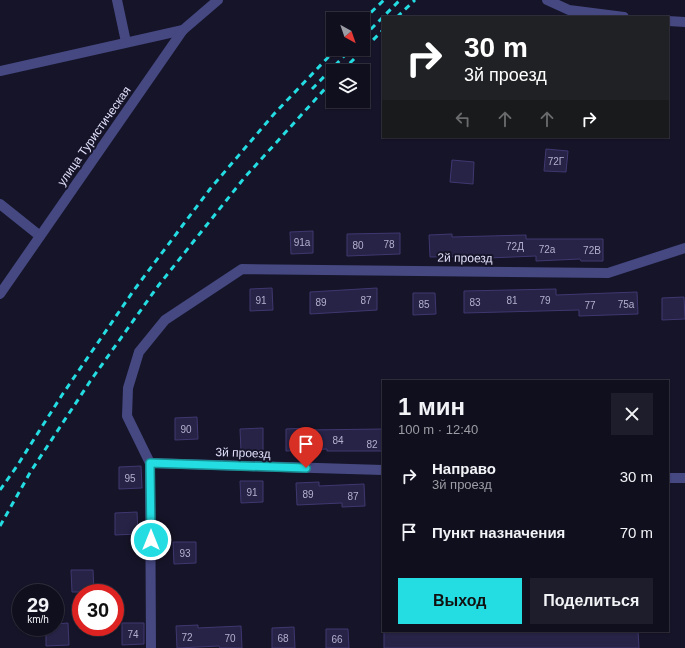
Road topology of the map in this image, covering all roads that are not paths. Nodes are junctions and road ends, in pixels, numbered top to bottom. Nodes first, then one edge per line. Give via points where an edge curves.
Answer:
1 (116, 0) edge
2 (218, 0) edge
3 (547, 0) edge
4 (616, 16) edge
5 (669, 21) edge
6 (685, 22) edge
7 (183, 30) junction
8 (126, 42) junction
9 (0, 71) edge
10 (0, 204) edge
11 (40, 236) junction
12 (685, 248) edge
13 (0, 294) edge
14 (150, 463) junction
15 (382, 470) edge
16 (669, 478) edge
17 (685, 478) edge
18 (151, 648) edge

1 - 8 street
2 - 7 street, улица Туристическая
3 - 4 street via 569,10
5 - 6 street
7 - 8 street
7 - 11 street, улица Туристическая
8 - 9 street
10 - 11 street
11 - 13 street, улица Туристическая
12 - 14 street, 2й проезд via 608,273 242,269 165,320 139,352 128,388 127,416
14 - 15 street, 3й проезд
14 - 18 street
16 - 17 street

